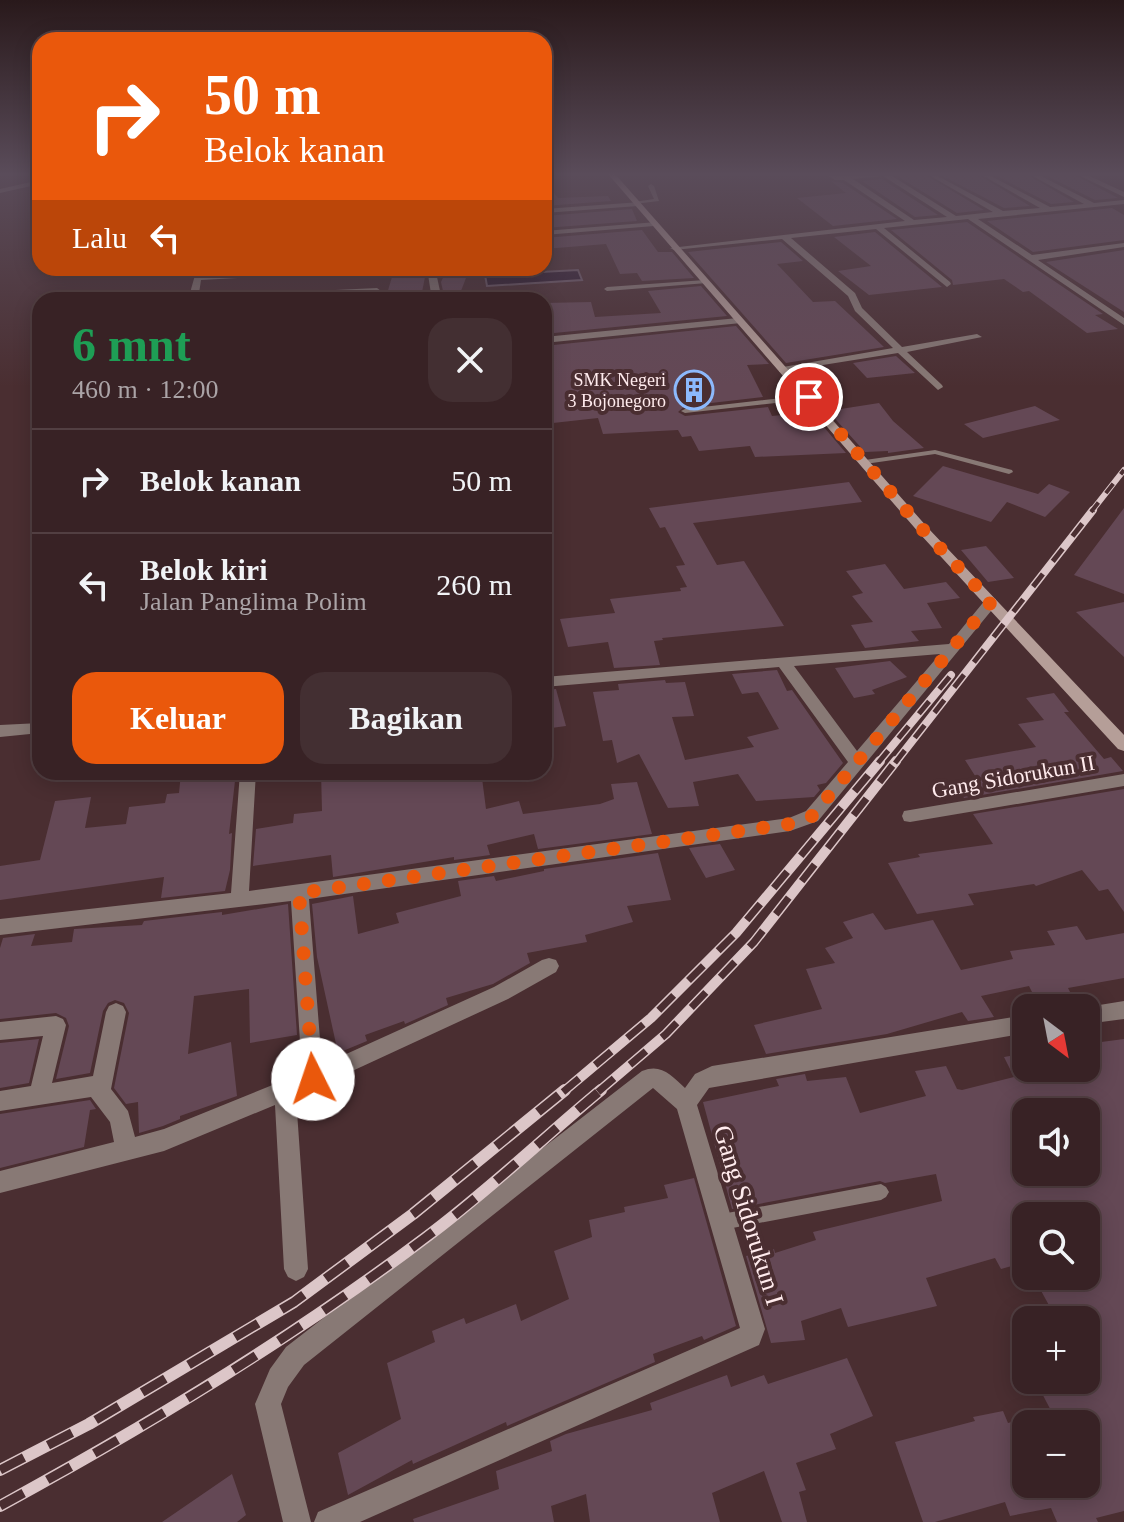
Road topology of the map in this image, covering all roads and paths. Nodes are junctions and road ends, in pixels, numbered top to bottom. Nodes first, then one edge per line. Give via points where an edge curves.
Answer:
1 (672, 245) edge
2 (701, 245) edge
3 (794, 245) edge
4 (900, 245) edge
5 (1012, 245) edge
6 (1124, 245) edge
7 (674, 248) junction
8 (1032, 258) junction
9 (705, 282) junction
10 (947, 284) dead end
11 (607, 289) dead end
12 (738, 321) junction
13 (1124, 322) edge
14 (977, 337) dead end
15 (552, 339) edge
16 (899, 352) junction
17 (783, 370) junction
18 (938, 387) dead end
19 (809, 397) junction
20 (685, 411) dead end
21 (865, 462) junction
22 (1009, 472) dead end
23 (991, 602) junction
24 (953, 648) junction
25 (783, 662) junction
26 (552, 681) edge
27 (32, 729) edge
28 (0, 731) edge
29 (1124, 745) edge
30 (857, 763) junction
31 (247, 780) edge
32 (1124, 780) edge
33 (910, 816) dead end
34 (299, 893) junction
35 (240, 899) junction
36 (0, 927) edge
37 (549, 966) dead end
38 (1124, 1010) edge
39 (116, 1012) dead end
40 (1100, 1013) edge
41 (1012, 1026) edge
42 (0, 1031) edge
43 (313, 1079) junction
44 (101, 1085) junction
45 (285, 1091) junction
46 (39, 1094) junction
47 (0, 1101) edge
48 (686, 1103) junction
49 (127, 1151) junction
50 (0, 1182) edge
51 (881, 1192) dead end
52 (722, 1222) junction
53 (296, 1269) dead end
54 (297, 1522) edge
55 (328, 1522) edge

1 - 7 main road
2 - 7 street
3 - 16 street via 852,295 858,309
4 - 10 street
5 - 8 street
6 - 8 street
7 - 9 main road
8 - 13 street
9 - 11 lane
9 - 12 main road
12 - 15 street
12 - 17 main road
14 - 16 street
16 - 17 street
16 - 18 street
17 - 19 main road
19 - 20 lane
19 - 21 main road
21 - 22 lane via 935,452
21 - 23 main road
23 - 24 street
23 - 29 main road
24 - 25 street
24 - 30 street
25 - 26 street
25 - 30 street
27 - 28 street
30 - 34 street via 812,816 790,824
31 - 35 street
32 - 33 street, Gang Sidorukun II
34 - 35 street
34 - 43 street
35 - 36 street
37 - 43 street
38 - 40 street
39 - 44 street
41 - 48 street via 712,1076
42 - 46 street via 56,1025
43 - 45 street
44 - 46 street
44 - 49 street via 102,1098 120,1118
45 - 49 street
45 - 53 street
46 - 47 street
48 - 52 street, Gang Sidorukun I
48 - 54 street via 659,1078 649,1078 295,1356 268,1404
49 - 50 street
51 - 52 lane
52 - 55 street, Gang Sidorukun I via 753,1329 750,1336

